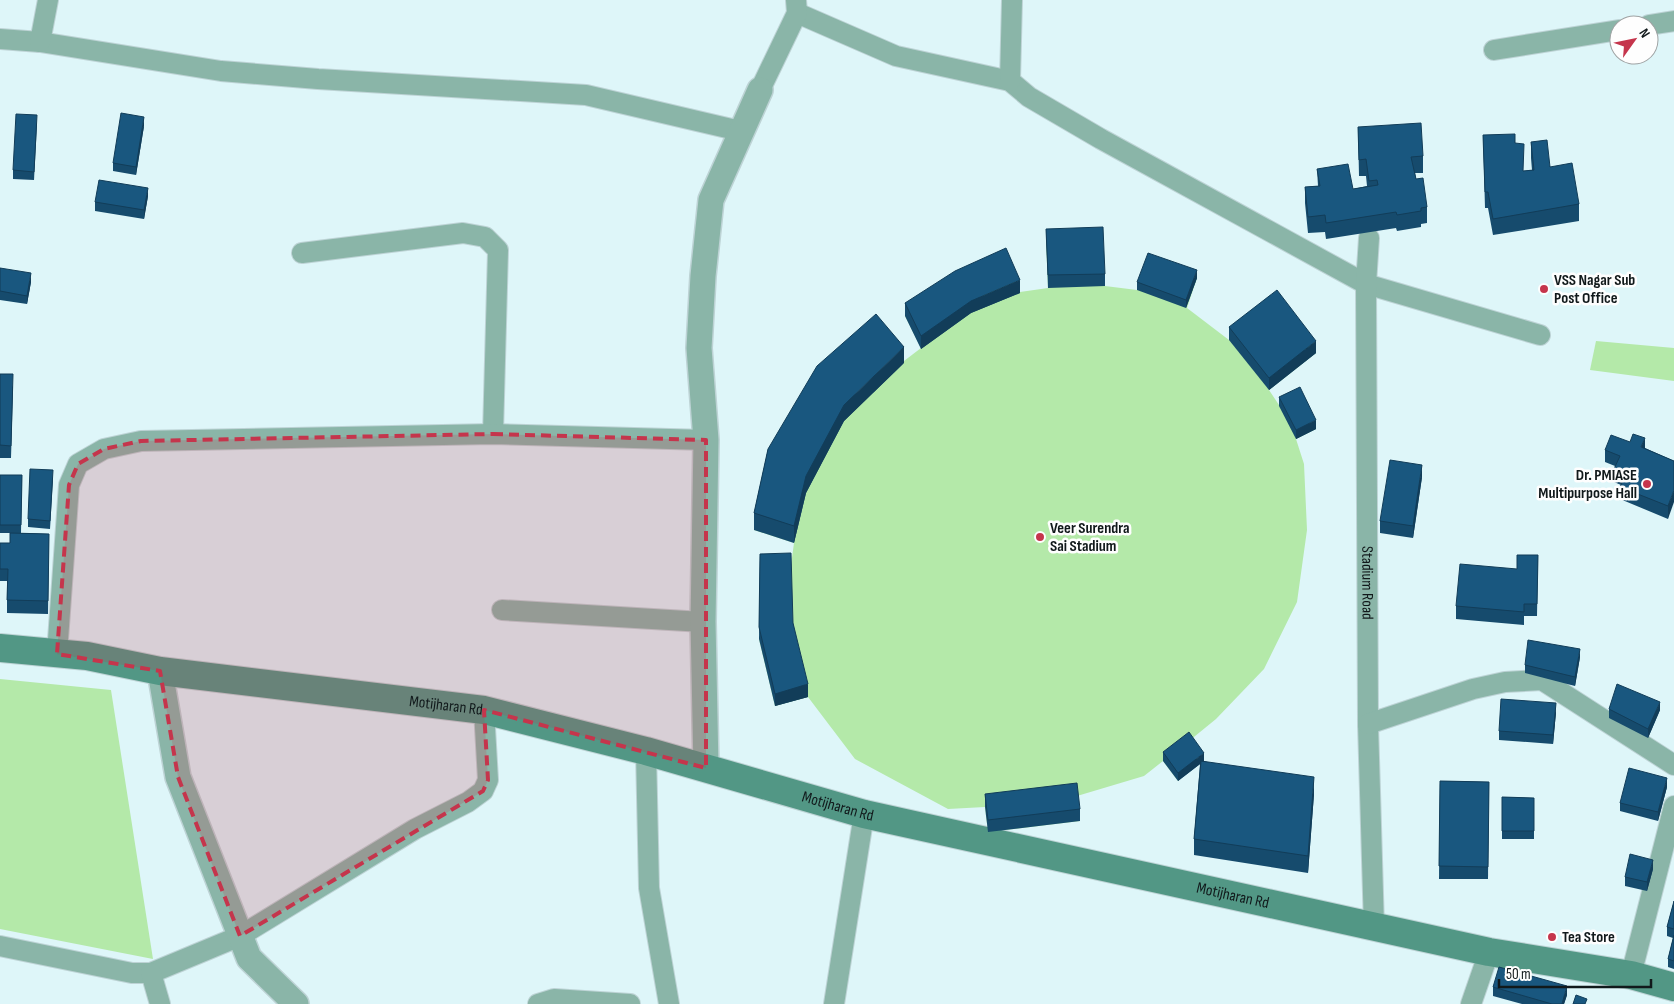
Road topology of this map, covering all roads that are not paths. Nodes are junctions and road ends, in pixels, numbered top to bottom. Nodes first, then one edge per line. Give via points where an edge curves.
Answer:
1 (48, 0) edge
2 (1012, 0) edge
3 (796, 7) edge
4 (1674, 22) edge
5 (1659, 24) edge
6 (1609, 32) edge
7 (0, 39) edge
8 (40, 42) junction
9 (1494, 50) dead end
10 (1010, 81) junction
11 (760, 90) joint
12 (740, 131) junction
13 (1369, 238) dead end
14 (302, 253) dead end
15 (1366, 284) junction
16 (1540, 335) dead end
17 (494, 434) junction
18 (706, 440) junction
19 (502, 610) dead end
20 (703, 622) junction
21 (0, 648) edge
22 (57, 654) junction
23 (160, 671) junction
24 (484, 710) junction
25 (1368, 724) junction
26 (646, 751) junction
27 (1674, 765) edge
28 (706, 768) junction
29 (1674, 806) edge
30 (864, 814) junction
31 (1374, 927) junction
32 (240, 936) junction
33 (0, 946) edge
34 (1489, 952) junction
35 (152, 973) junction
36 (1631, 975) junction
37 (1674, 987) edge
38 (160, 1004) edge
39 (296, 1004) edge
40 (538, 1004) edge
41 (630, 1004) edge
42 (669, 1004) edge
43 (834, 1004) edge
44 (1471, 1004) edge

1 - 8 street
2 - 10 street
3 - 10 street via 896,56
3 - 11 street
4 - 5 street
6 - 9 street
7 - 8 street
8 - 12 street via 221,71 586,95
10 - 15 street via 1029,97 1101,139
11 - 12 street
12 - 18 street via 711,200 699,348
13 - 15 street, Stadium Road
14 - 17 street via 463,233 486,237 498,250
15 - 16 street
15 - 25 street, Stadium Road
17 - 18 street
17 - 22 street via 141,441 104,449 78,464 69,485
18 - 20 street
19 - 20 street
20 - 28 street
21 - 22 main road, Motijharan Rd
22 - 23 main road, Motijharan Rd via 87,656
23 - 24 main road, Motijharan Rd
23 - 32 street via 178,777
24 - 26 main road, Motijharan Rd
24 - 32 street via 488,780 483,791
25 - 27 street via 1473,689 1505,682 1542,680
25 - 31 street, Stadium Road
26 - 28 main road, Motijharan Rd
26 - 42 street via 649,888
28 - 30 main road, Motijharan Rd
29 - 36 street
30 - 31 main road, Motijharan Rd
30 - 43 street
31 - 34 main road, Motijharan Rd
32 - 35 street
32 - 39 street via 249,958
33 - 35 street via 132,973
34 - 36 main road, Motijharan Rd
34 - 44 street
35 - 38 street
36 - 37 main road, Motijharan Rd
40 - 41 street via 554,999

